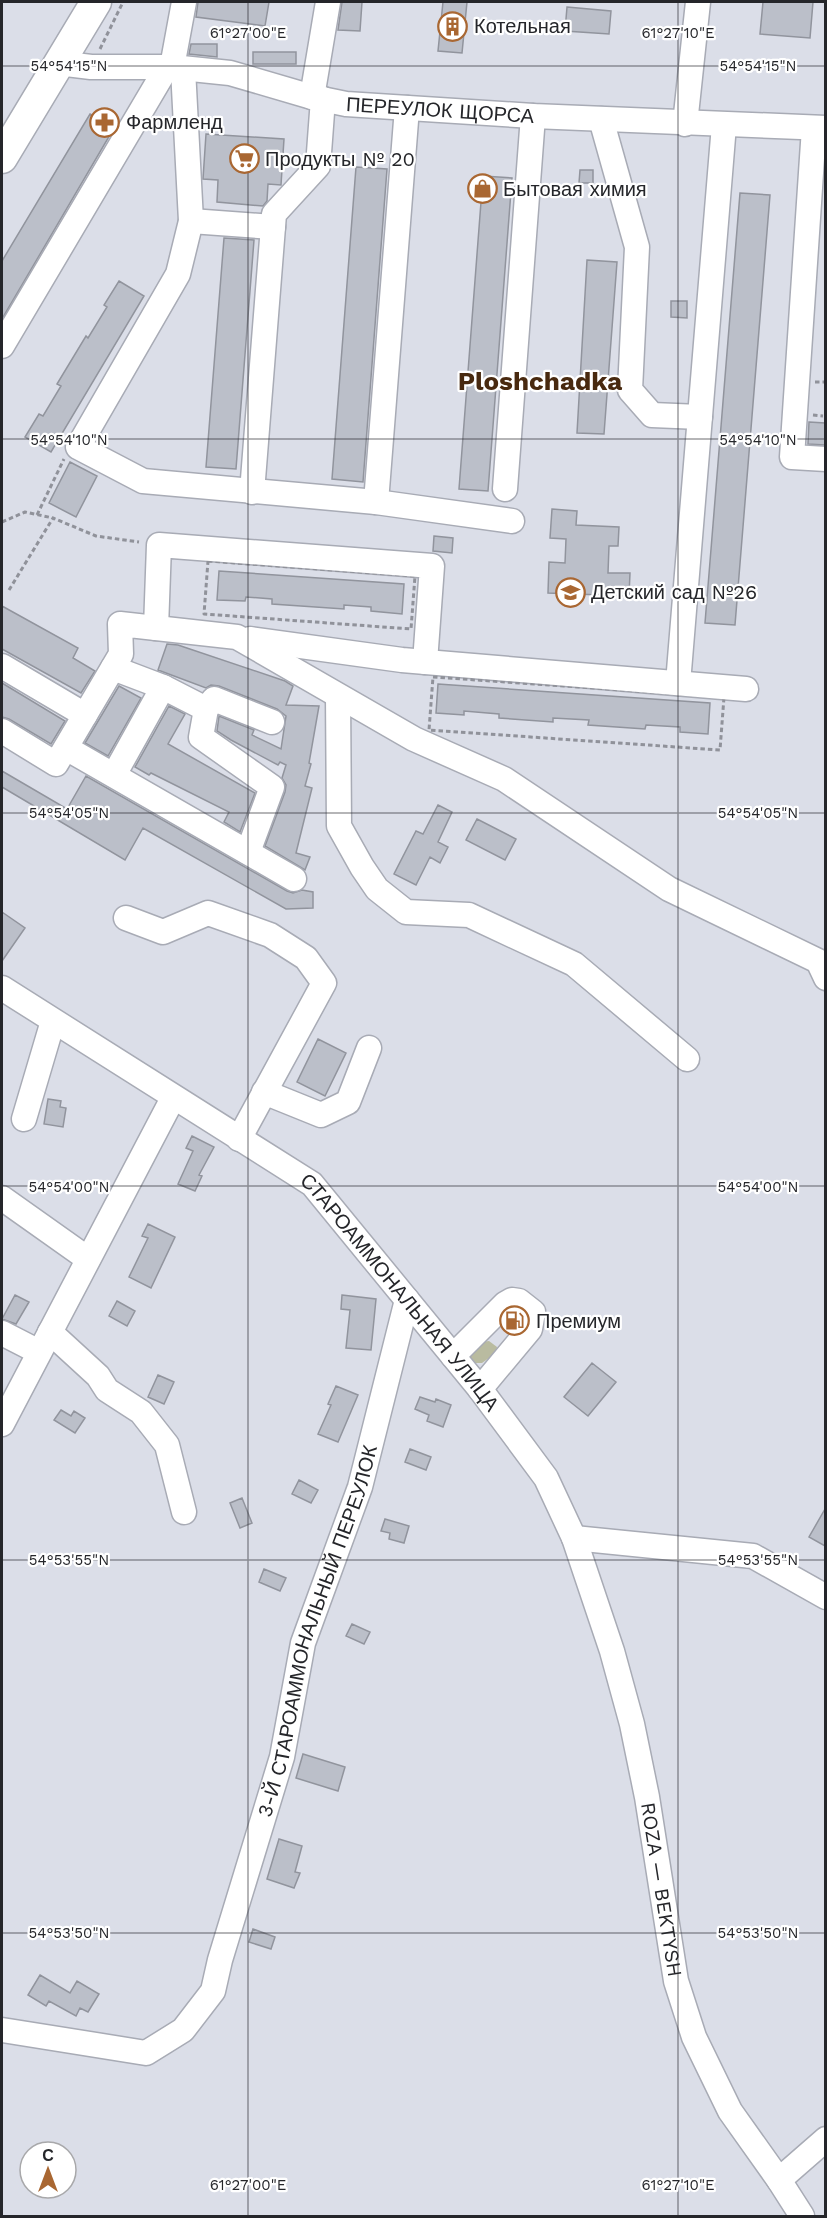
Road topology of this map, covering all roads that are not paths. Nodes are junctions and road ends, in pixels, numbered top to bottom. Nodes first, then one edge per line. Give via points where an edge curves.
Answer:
1 (96, 2) edge
2 (184, 2) edge
3 (328, 2) edge
4 (698, 2) edge
5 (58, 63) junction
6 (174, 68) junction
7 (317, 98) junction
8 (407, 108) junction
9 (533, 116) junction
10 (601, 119) junction
11 (686, 124) junction
12 (724, 125) junction
13 (820, 128) edge
14 (2, 158) edge
15 (190, 221) junction
16 (273, 227) junction
17 (2, 346) edge
18 (700, 417) junction
19 (825, 459) edge
20 (505, 489) dead end
21 (252, 492) junction
22 (376, 502) junction
23 (512, 521) dead end
24 (156, 628) junction
25 (237, 637) junction
26 (2, 666) edge
27 (113, 668) junction
28 (429, 669) junction
29 (678, 683) junction
30 (163, 687) junction
31 (746, 688) dead end
32 (338, 696) junction
33 (206, 709) junction
34 (85, 716) junction
35 (272, 722) dead end
36 (2, 731) edge
37 (66, 748) junction
38 (114, 775) junction
39 (248, 852) junction
40 (294, 879) dead end
41 (126, 918) dead end
42 (825, 978) edge
43 (2, 988) edge
44 (53, 1021) junction
45 (369, 1048) dead end
46 (687, 1059) dead end
47 (264, 1092) junction
48 (173, 1098) junction
49 (24, 1119) dead end
50 (239, 1139) junction
51 (2, 1198) edge
52 (88, 1259) junction
53 (407, 1300) junction
54 (2, 1333) edge
55 (475, 1334) junction
56 (44, 1342) junction
57 (453, 1356) junction
58 (505, 1359) junction
59 (480, 1389) junction
60 (2, 1424) edge
61 (184, 1512) dead end
62 (574, 1538) junction
63 (825, 1597) edge
64 (2, 2030) edge
65 (825, 2139) edge
66 (779, 2180) junction
67 (802, 2217) edge

1 - 5 main road
2 - 6 street
3 - 7 street
4 - 11 street
5 - 6 street, ПЕРЕУЛОК ЩОРСА
5 - 14 main road
6 - 7 street, ПЕРЕУЛОК ЩОРСА via 230,73
6 - 15 street
6 - 17 street
7 - 8 street, ПЕРЕУЛОК ЩОРСА
7 - 16 street via 318,166 274,214
8 - 9 street, ПЕРЕУЛОК ЩОРСА
8 - 22 street
9 - 10 street, ПЕРЕУЛОК ЩОРСА
9 - 20 street
10 - 11 street, ПЕРЕУЛОК ЩОРСА
10 - 18 street via 637,246 630,390 652,415
11 - 12 street, ПЕРЕУЛОК ЩОРСА
12 - 13 street, ПЕРЕУЛОК ЩОРСА
12 - 18 street
13 - 19 street via 792,457
15 - 16 street
15 - 21 street via 178,274 78,447 143,481
16 - 21 street
18 - 29 street
21 - 22 street
22 - 23 street
24 - 25 street
24 - 27 street via 120,624 121,654
24 - 28 street via 159,545 432,566
25 - 28 street
25 - 32 street
26 - 34 street
27 - 30 street
27 - 34 street
28 - 29 street
29 - 31 street
30 - 33 street
30 - 38 street
32 - 42 street via 414,739 504,779 669,889 818,961
32 - 46 street via 339,826 377,889 406,912 469,915 574,964
33 - 35 street via 214,699
33 - 39 street via 201,737 272,787
34 - 37 street
36 - 37 street via 56,764
37 - 38 street
38 - 39 street
39 - 40 street
41 - 47 street via 163,932 208,913 270,935 306,958 324,983
43 - 44 street, СТАРОАММОНАЛЬНАЯ УЛИЦА
44 - 48 street, СТАРОАММОНАЛЬНАЯ УЛИЦА
44 - 49 street
45 - 47 street via 348,1102 321,1115
47 - 50 street
48 - 50 street, СТАРОАММОНАЛЬНАЯ УЛИЦА
48 - 52 street
50 - 53 street, СТАРОАММОНАЛЬНАЯ УЛИЦА via 312,1184
51 - 52 street
52 - 56 street
53 - 57 street, СТАРОАММОНАЛЬНАЯ УЛИЦА
53 - 64 street, 3-Й СТАРОАММОНАЛЬНЫЙ ПЕРЕУЛОК via 360,1487 303,1643 282,1757 213,1991 183,2030 146,2053
54 - 56 street
55 - 57 street
55 - 58 street via 492,1334 502,1340 508,1349
55 - 58 street via 512,1300 526,1306 533,1312 530,1329
56 - 60 street
56 - 61 street via 98,1376 106,1390 141,1412 167,1445
57 - 59 street, СТАРОАММОНАЛЬНАЯ УЛИЦА
58 - 59 street
59 - 62 street, СТАРОАММОНАЛЬНАЯ УЛИЦА via 546,1478
62 - 63 street via 753,1556
62 - 66 street, ROZA — BEKTYSH via 632,1724 676,1981 693,2037 730,2111
65 - 66 street
66 - 67 street, ROZA — BEKTYSH

